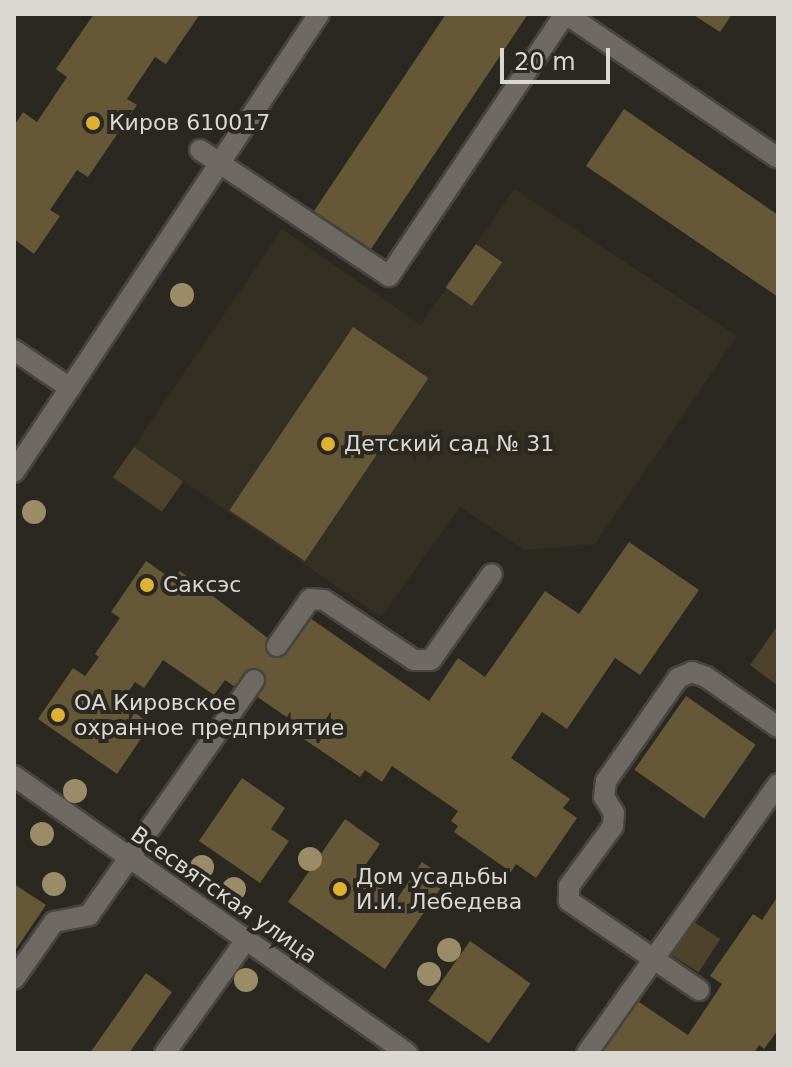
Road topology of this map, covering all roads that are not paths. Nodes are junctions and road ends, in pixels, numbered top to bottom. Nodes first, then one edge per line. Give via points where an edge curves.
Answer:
1 (319, 14) edge
2 (566, 14) edge
3 (200, 150) dead end
4 (778, 158) edge
5 (218, 162) junction
6 (14, 350) edge
7 (70, 388) junction
8 (14, 472) edge
9 (492, 574) dead end
10 (277, 646) dead end
11 (254, 680) dead end
12 (778, 727) edge
13 (14, 776) edge
14 (778, 784) edge
15 (128, 857) junction
16 (246, 940) junction
17 (654, 959) junction
18 (14, 979) edge
19 (699, 990) dead end
20 (165, 1053) edge
21 (407, 1053) edge
22 (587, 1053) edge

1 - 5 street
2 - 4 street
2 - 5 street via 389,276
3 - 5 street
5 - 7 street
6 - 7 street
7 - 8 street
9 - 10 street via 431,660 414,660 324,600 310,599
11 - 15 street
12 - 17 street via 692,672 678,678 606,781 604,797 614,813 613,826 569,886 569,901
13 - 15 street, Всесвятская улица
14 - 17 street
15 - 16 street, Всесвятская улица
15 - 18 street via 89,915 54,922
16 - 20 street
16 - 21 street, Всесвятская улица
17 - 19 street
17 - 22 street

